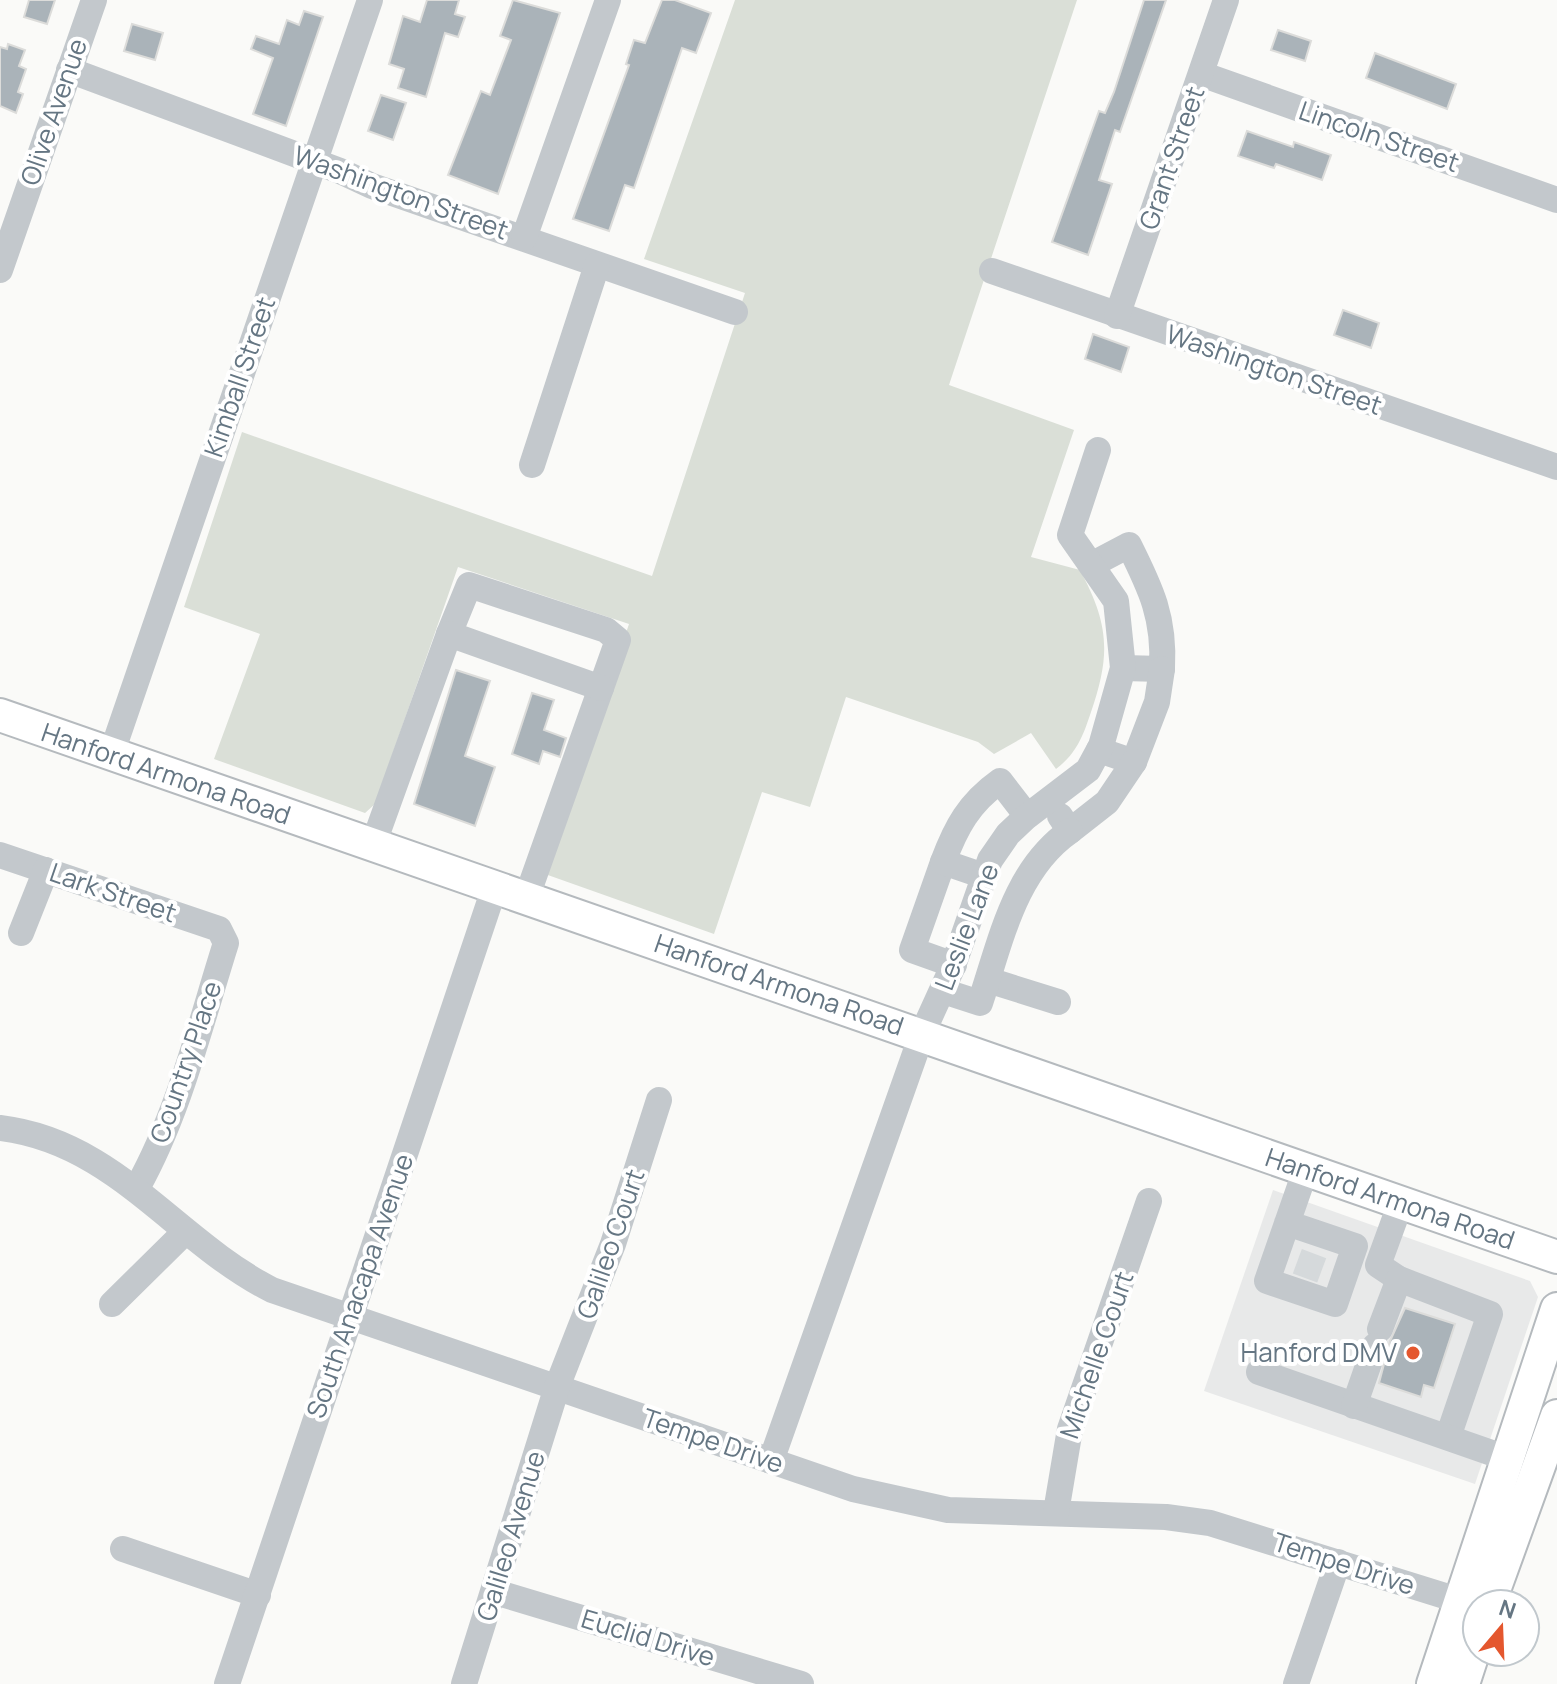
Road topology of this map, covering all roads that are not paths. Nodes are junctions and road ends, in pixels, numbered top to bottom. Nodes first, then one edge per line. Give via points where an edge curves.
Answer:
1 (94, 0) edge
2 (370, 0) edge
3 (608, 0) edge
4 (1226, 0) edge
5 (69, 70) junction
6 (1201, 74) junction
7 (315, 161) junction
8 (12, 195) edge
9 (1557, 200) edge
10 (524, 238) junction
11 (597, 265) junction
12 (0, 270) edge
13 (992, 271) dead end
14 (735, 312) dead end
15 (1117, 316) junction
16 (1098, 450) dead end
17 (532, 465) dead end
18 (1557, 467) edge
19 (1093, 564) junction
20 (449, 634) junction
21 (1123, 668) junction
22 (1162, 669) junction
23 (601, 688) junction
24 (0, 715) edge
25 (1099, 750) junction
26 (111, 755) junction
27 (1134, 762) junction
28 (1048, 800) junction
29 (1027, 816) junction
30 (1070, 831) junction
31 (373, 845) junction
32 (0, 855) edge
33 (943, 862) junction
34 (46, 870) junction
35 (981, 884) junction
36 (494, 889) junction
37 (526, 899) junction
38 (1013, 905) junction
39 (21, 933) dead end
40 (224, 934) joint
41 (954, 965) junction
42 (988, 980) junction
43 (943, 991) junction
44 (1058, 1002) dead end
45 (922, 1034) junction
46 (659, 1100) dead end
47 (0, 1128) edge
48 (1306, 1169) junction
49 (137, 1188) junction
50 (1149, 1201) dead end
51 (1401, 1202) junction
52 (1287, 1223) junction
53 (185, 1232) junction
54 (1355, 1246) junction
55 (1381, 1255) junction
56 (1557, 1257) edge
57 (1399, 1279) junction
58 (112, 1304) dead end
59 (1557, 1309) edge
60 (348, 1318) junction
61 (1259, 1372) dead end
62 (557, 1387) junction
63 (1354, 1406) junction
64 (1557, 1416) edge
65 (1448, 1437) junction
66 (1509, 1459) junction
67 (771, 1461) junction
68 (1056, 1512) junction
69 (123, 1549) dead end
70 (1338, 1562) junction
71 (1480, 1588) edge
72 (1483, 1588) edge
73 (495, 1592) junction
74 (258, 1595) junction
75 (1461, 1599) edge
76 (1461, 1632) edge
77 (227, 1684) edge
78 (464, 1684) edge
79 (801, 1684) edge
80 (1296, 1684) edge
81 (1433, 1684) edge

1 - 5 street, Olive Avenue
2 - 7 street, Kimball Street
3 - 10 street
4 - 6 street, Grant Street
5 - 7 street, Washington Street
5 - 8 street, Olive Avenue
6 - 9 street, Lincoln Street
6 - 15 street, Grant Street
7 - 10 street, Washington Street
7 - 26 street, Kimball Street
8 - 12 street, Olive Avenue
10 - 11 street, Washington Street
11 - 14 street, Washington Street
11 - 17 street
13 - 15 street, Washington Street
15 - 18 street, Washington Street
16 - 19 street, Leslie Lane via 1070,535
19 - 21 street, Leslie Lane via 1116,601
19 - 22 street via 1129,545 1157,600
20 - 23 street
20 - 23 street via 469,585 606,630 618,640
20 - 31 street
21 - 22 street
21 - 25 street, Leslie Lane
22 - 27 street via 1157,702
23 - 37 street
24 - 26 main road, Hanford Armona Road
25 - 27 street
25 - 28 street, Leslie Lane via 1088,770
26 - 31 main road, Hanford Armona Road
27 - 30 street via 1107,802
28 - 29 street, Leslie Lane
28 - 30 street
29 - 33 street via 1000,781 978,796 957,824
29 - 35 street, Leslie Lane via 1008,834
30 - 38 street via 1037,859
31 - 36 main road, Hanford Armona Road
32 - 34 street, Lark Street
33 - 35 street
33 - 41 street via 912,950
34 - 39 street
34 - 40 street, Lark Street
35 - 38 street
35 - 41 street, Leslie Lane
36 - 37 main road, Hanford Armona Road
36 - 60 street, South Anacapa Avenue
37 - 45 main road, Hanford Armona Road
38 - 42 street
40 - 49 street, Country Place via 226,943 184,1076
41 - 43 street, Leslie Lane
42 - 43 street via 980,1003
42 - 44 street
43 - 45 street, Leslie Lane
45 - 48 main road, Hanford Armona Road
45 - 67 street, Leslie Lane
46 - 62 street, Galileo Court via 603,1271
47 - 49 street, Tempe Drive via 57,1143
48 - 51 main road, Hanford Armona Road
48 - 52 street
49 - 53 street, Tempe Drive
50 - 68 street, Michelle Court via 1070,1429
51 - 55 street
51 - 56 main road, Hanford Armona Road
52 - 54 street
52 - 54 street via 1267,1281 1303,1285 1335,1304
53 - 58 street
53 - 60 street, Tempe Drive via 253,1281
54 - 55 street
55 - 57 street via 1378,1265
57 - 63 street
57 - 65 street via 1490,1314
59 - 66 main road
60 - 62 street, Tempe Drive
60 - 74 street, South Anacapa Avenue
61 - 63 street
62 - 67 street, Tempe Drive
62 - 73 street, Galileo Avenue
63 - 65 street
64 - 72 main road
65 - 66 street
66 - 71 main road
67 - 68 street, Tempe Drive via 914,1505
68 - 70 street, Tempe Drive via 1210,1523
69 - 74 street
70 - 75 street, Tempe Drive
70 - 80 street
73 - 78 street, Galileo Avenue
73 - 79 street, Euclid Drive
74 - 77 street, South Anacapa Avenue
76 - 81 main road

